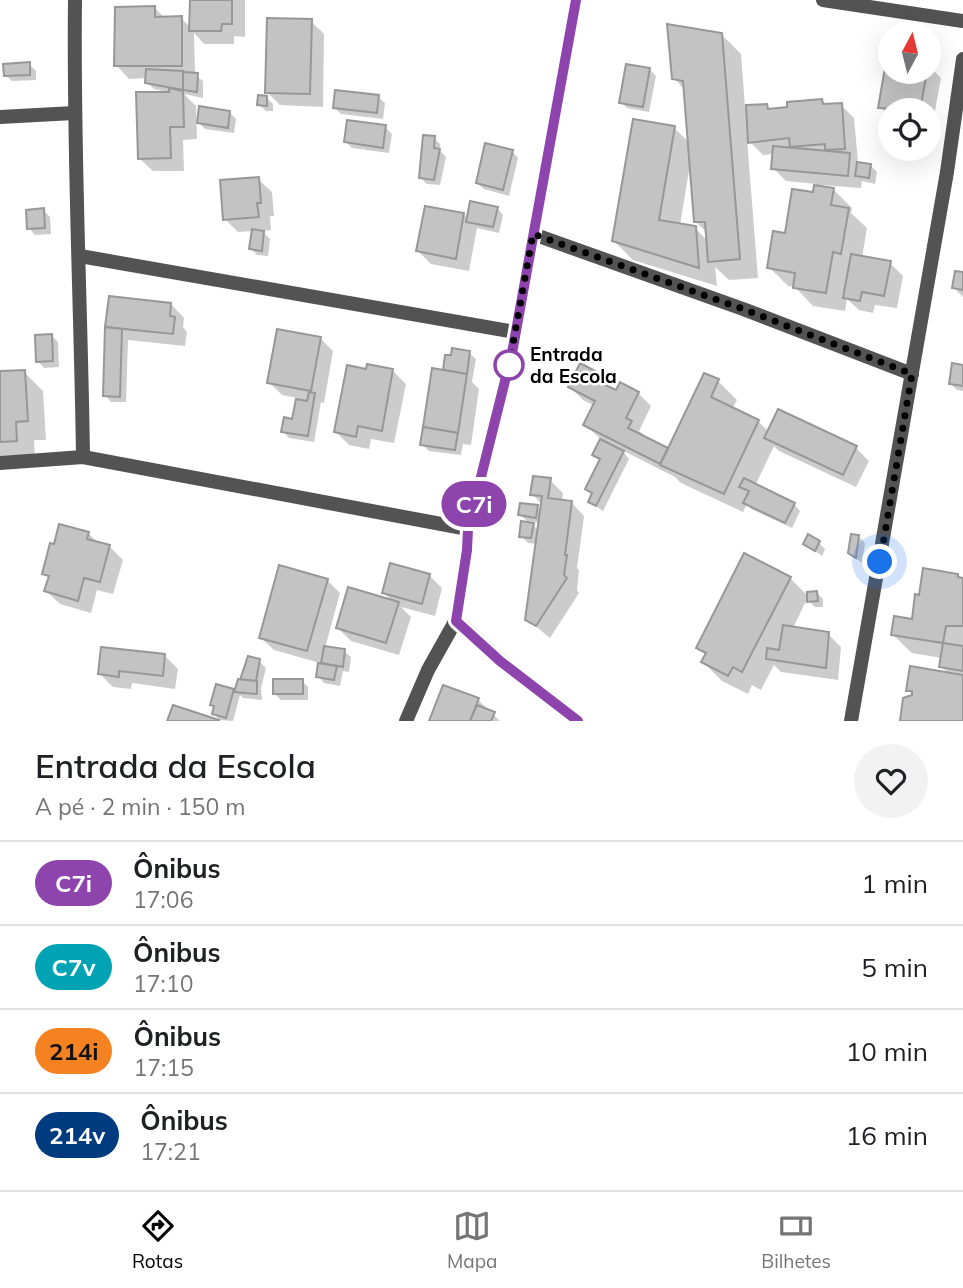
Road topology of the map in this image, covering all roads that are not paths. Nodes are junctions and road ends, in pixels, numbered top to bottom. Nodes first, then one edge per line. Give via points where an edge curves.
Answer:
1 (75, 0) edge
2 (576, 0) edge
3 (823, 0) edge
4 (963, 21) edge
5 (963, 59) edge
6 (74, 113) junction
7 (0, 117) edge
8 (533, 234) junction
9 (80, 256) junction
10 (515, 332) junction
11 (912, 374) junction
12 (83, 457) junction
13 (0, 463) edge
14 (468, 529) junction
15 (456, 621) junction
16 (406, 721) edge
17 (578, 721) edge
18 (851, 721) edge

1 - 6 street
2 - 8 street
3 - 4 street
5 - 11 street
6 - 7 street
6 - 9 street
8 - 10 street
8 - 11 street
9 - 10 street
9 - 12 street
10 - 14 street
11 - 18 street
12 - 13 street
12 - 14 street
14 - 15 street
15 - 16 street
15 - 17 street

